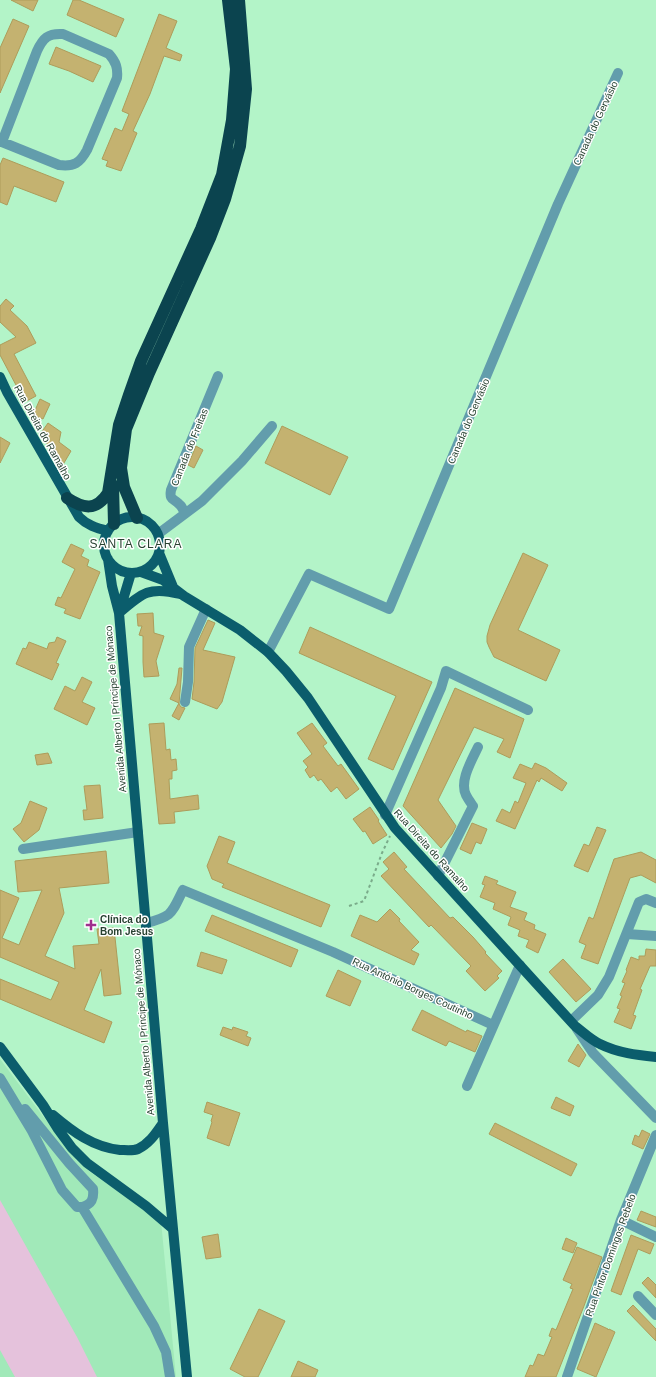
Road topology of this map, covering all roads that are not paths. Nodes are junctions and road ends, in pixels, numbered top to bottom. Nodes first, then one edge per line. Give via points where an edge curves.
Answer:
1 (224, 0) edge
2 (228, 0) edge
3 (239, 0) edge
4 (230, 20) junction
5 (618, 73) dead end
6 (1, 142) edge
7 (218, 376) dead end
8 (0, 377) edge
9 (272, 426) dead end
10 (113, 470) junction
11 (67, 498) junction
12 (185, 513) junction
13 (137, 518) junction
14 (111, 528) junction
15 (158, 534) junction
16 (159, 554) junction
17 (108, 559) junction
18 (136, 573) junction
19 (173, 587) junction
20 (184, 596) junction
21 (206, 609) junction
22 (119, 613) junction
23 (268, 652) junction
24 (185, 702) dead end
25 (528, 710) dead end
26 (478, 747) dead end
27 (385, 815) junction
28 (138, 832) junction
29 (23, 849) dead end
30 (438, 876) junction
31 (656, 903) edge
32 (146, 923) junction
33 (628, 934) junction
34 (656, 936) edge
35 (520, 965) junction
36 (573, 1023) junction
37 (493, 1025) junction
38 (0, 1047) edge
39 (656, 1057) edge
40 (1, 1080) edge
41 (467, 1086) dead end
42 (43, 1105) junction
43 (656, 1118) edge
44 (163, 1122) junction
45 (656, 1135) edge
46 (82, 1207) junction
47 (621, 1220) junction
48 (173, 1229) junction
49 (656, 1237) edge
50 (638, 1296) dead end
51 (655, 1313) edge
52 (170, 1377) edge
53 (187, 1377) edge
54 (567, 1377) edge

1 - 4 highway
2 - 4 highway
3 - 13 highway via 246,89 240,146 225,199 210,238 126,429 121,468 124,487
4 - 10 highway via 236,69 232,120 222,175 128,396 119,425
5 - 23 street, Canada do Gervásio via 558,204 389,609 308,574
6 - 6 street via 59,165 74,165 82,159 87,150 117,78 118,69 114,59 109,54 63,34 48,36 41,42 37,51
7 - 12 street, Canada do Freitas via 170,495
8 - 11 main road, Rua Direita do Ramalho
9 - 12 street via 202,501
10 - 11 highway via 108,493 99,504 81,506
10 - 14 highway
11 - 14 main road, Rua Direita do Ramalho via 84,522 94,527
12 - 15 street
13 - 14 main road via 121,520
13 - 15 main road via 153,526
14 - 17 main road via 105,540 104,550
15 - 16 main road
16 - 18 main road via 153,565
16 - 19 main road, Rua Direita do Ramalho
17 - 18 main road via 122,572
17 - 22 main road, Avenida Alberto I Príncipe de Mónaco
18 - 19 main road, Rua Direita do Ramalho via 163,580
18 - 22 main road, Avenida Alberto I Príncipe de Mónaco
19 - 20 main road, Rua Direita do Ramalho
20 - 21 main road, Rua Direita do Ramalho
20 - 22 main road via 166,591 149,592 138,597
21 - 23 main road, Rua Direita do Ramalho via 240,630
21 - 24 street via 188,646
22 - 28 main road, Avenida Alberto I Príncipe de Mónaco
23 - 27 main road, Rua Direita do Ramalho via 308,698
25 - 27 street via 446,671 441,688
26 - 30 street via 465,783 466,796 473,806
27 - 30 main road, Rua Direita do Ramalho
28 - 29 street
28 - 32 main road, Avenida Alberto I Príncipe de Mónaco
30 - 35 main road, Rua Direita do Ramalho
31 - 33 street via 646,899 640,902
32 - 37 street, Rua António Borges Coutinho via 167,916 173,911 183,890 333,952
32 - 44 main road, Avenida Alberto I Príncipe de Mónaco
33 - 34 street
33 - 36 street via 598,995
35 - 36 main road, Rua Direita do Ramalho
35 - 37 street
36 - 39 main road via 600,1044 638,1056
36 - 43 street, Rua Direita do Ramalho via 593,1053
37 - 41 street
38 - 42 main road
40 - 46 street via 32,1131 62,1190 77,1207
40 - 46 street via 93,1189 91,1203
42 - 44 main road via 79,1136 114,1149 136,1149 148,1143
42 - 48 main road via 58,1130 87,1163
44 - 48 main road, Avenida Alberto I Príncipe de Mónaco
45 - 47 street, Rua Pintor Domingos Rebelo
46 - 52 street via 154,1326 166,1352
47 - 49 street
47 - 54 street, Rua Pintor Domingos Rebelo
48 - 53 main road, Avenida Alberto I Príncipe de Mónaco
50 - 51 street

